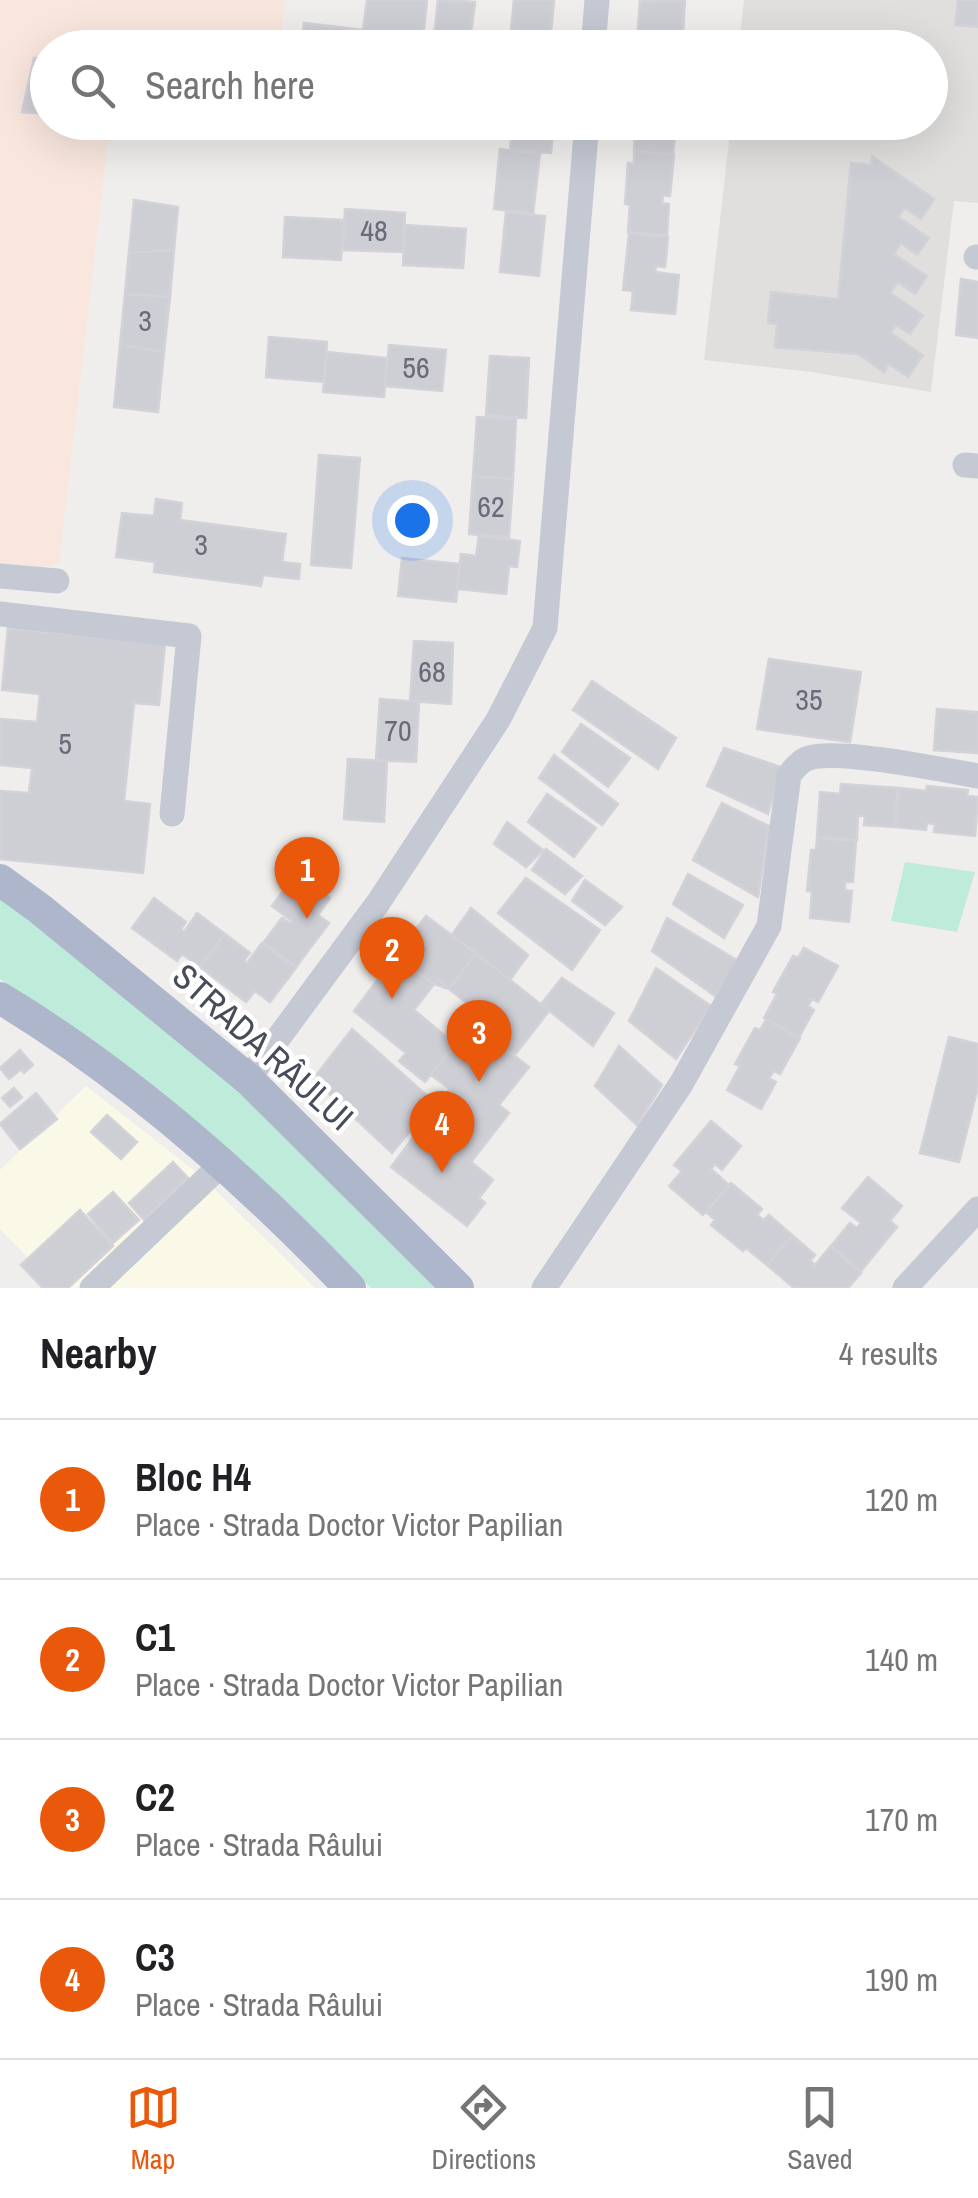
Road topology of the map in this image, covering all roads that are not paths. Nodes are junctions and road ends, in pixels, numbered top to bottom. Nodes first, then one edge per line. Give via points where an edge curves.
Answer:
1 (597, 0) edge
2 (594, 30) edge
3 (586, 140) edge
4 (0, 576) edge
5 (57, 581) dead end
6 (0, 614) edge
7 (978, 776) edge
8 (172, 814) dead end
9 (0, 880) edge
10 (0, 998) edge
11 (248, 1079) junction
12 (221, 1165) junction
13 (977, 1211) edge
14 (92, 1288) edge
15 (350, 1288) edge
16 (458, 1288) edge
17 (544, 1288) edge
18 (905, 1288) edge

1 - 2 street
3 - 11 street via 546,628 498,720 378,903
4 - 5 street
6 - 8 street via 189,636
7 - 17 street via 880,760 802,760 790,775 769,926 681,1084
9 - 11 main road, STRADA RÂULUI
10 - 12 main road via 46,1025
11 - 16 main road, STRADA RÂULUI
12 - 14 street
12 - 15 main road
13 - 18 street

